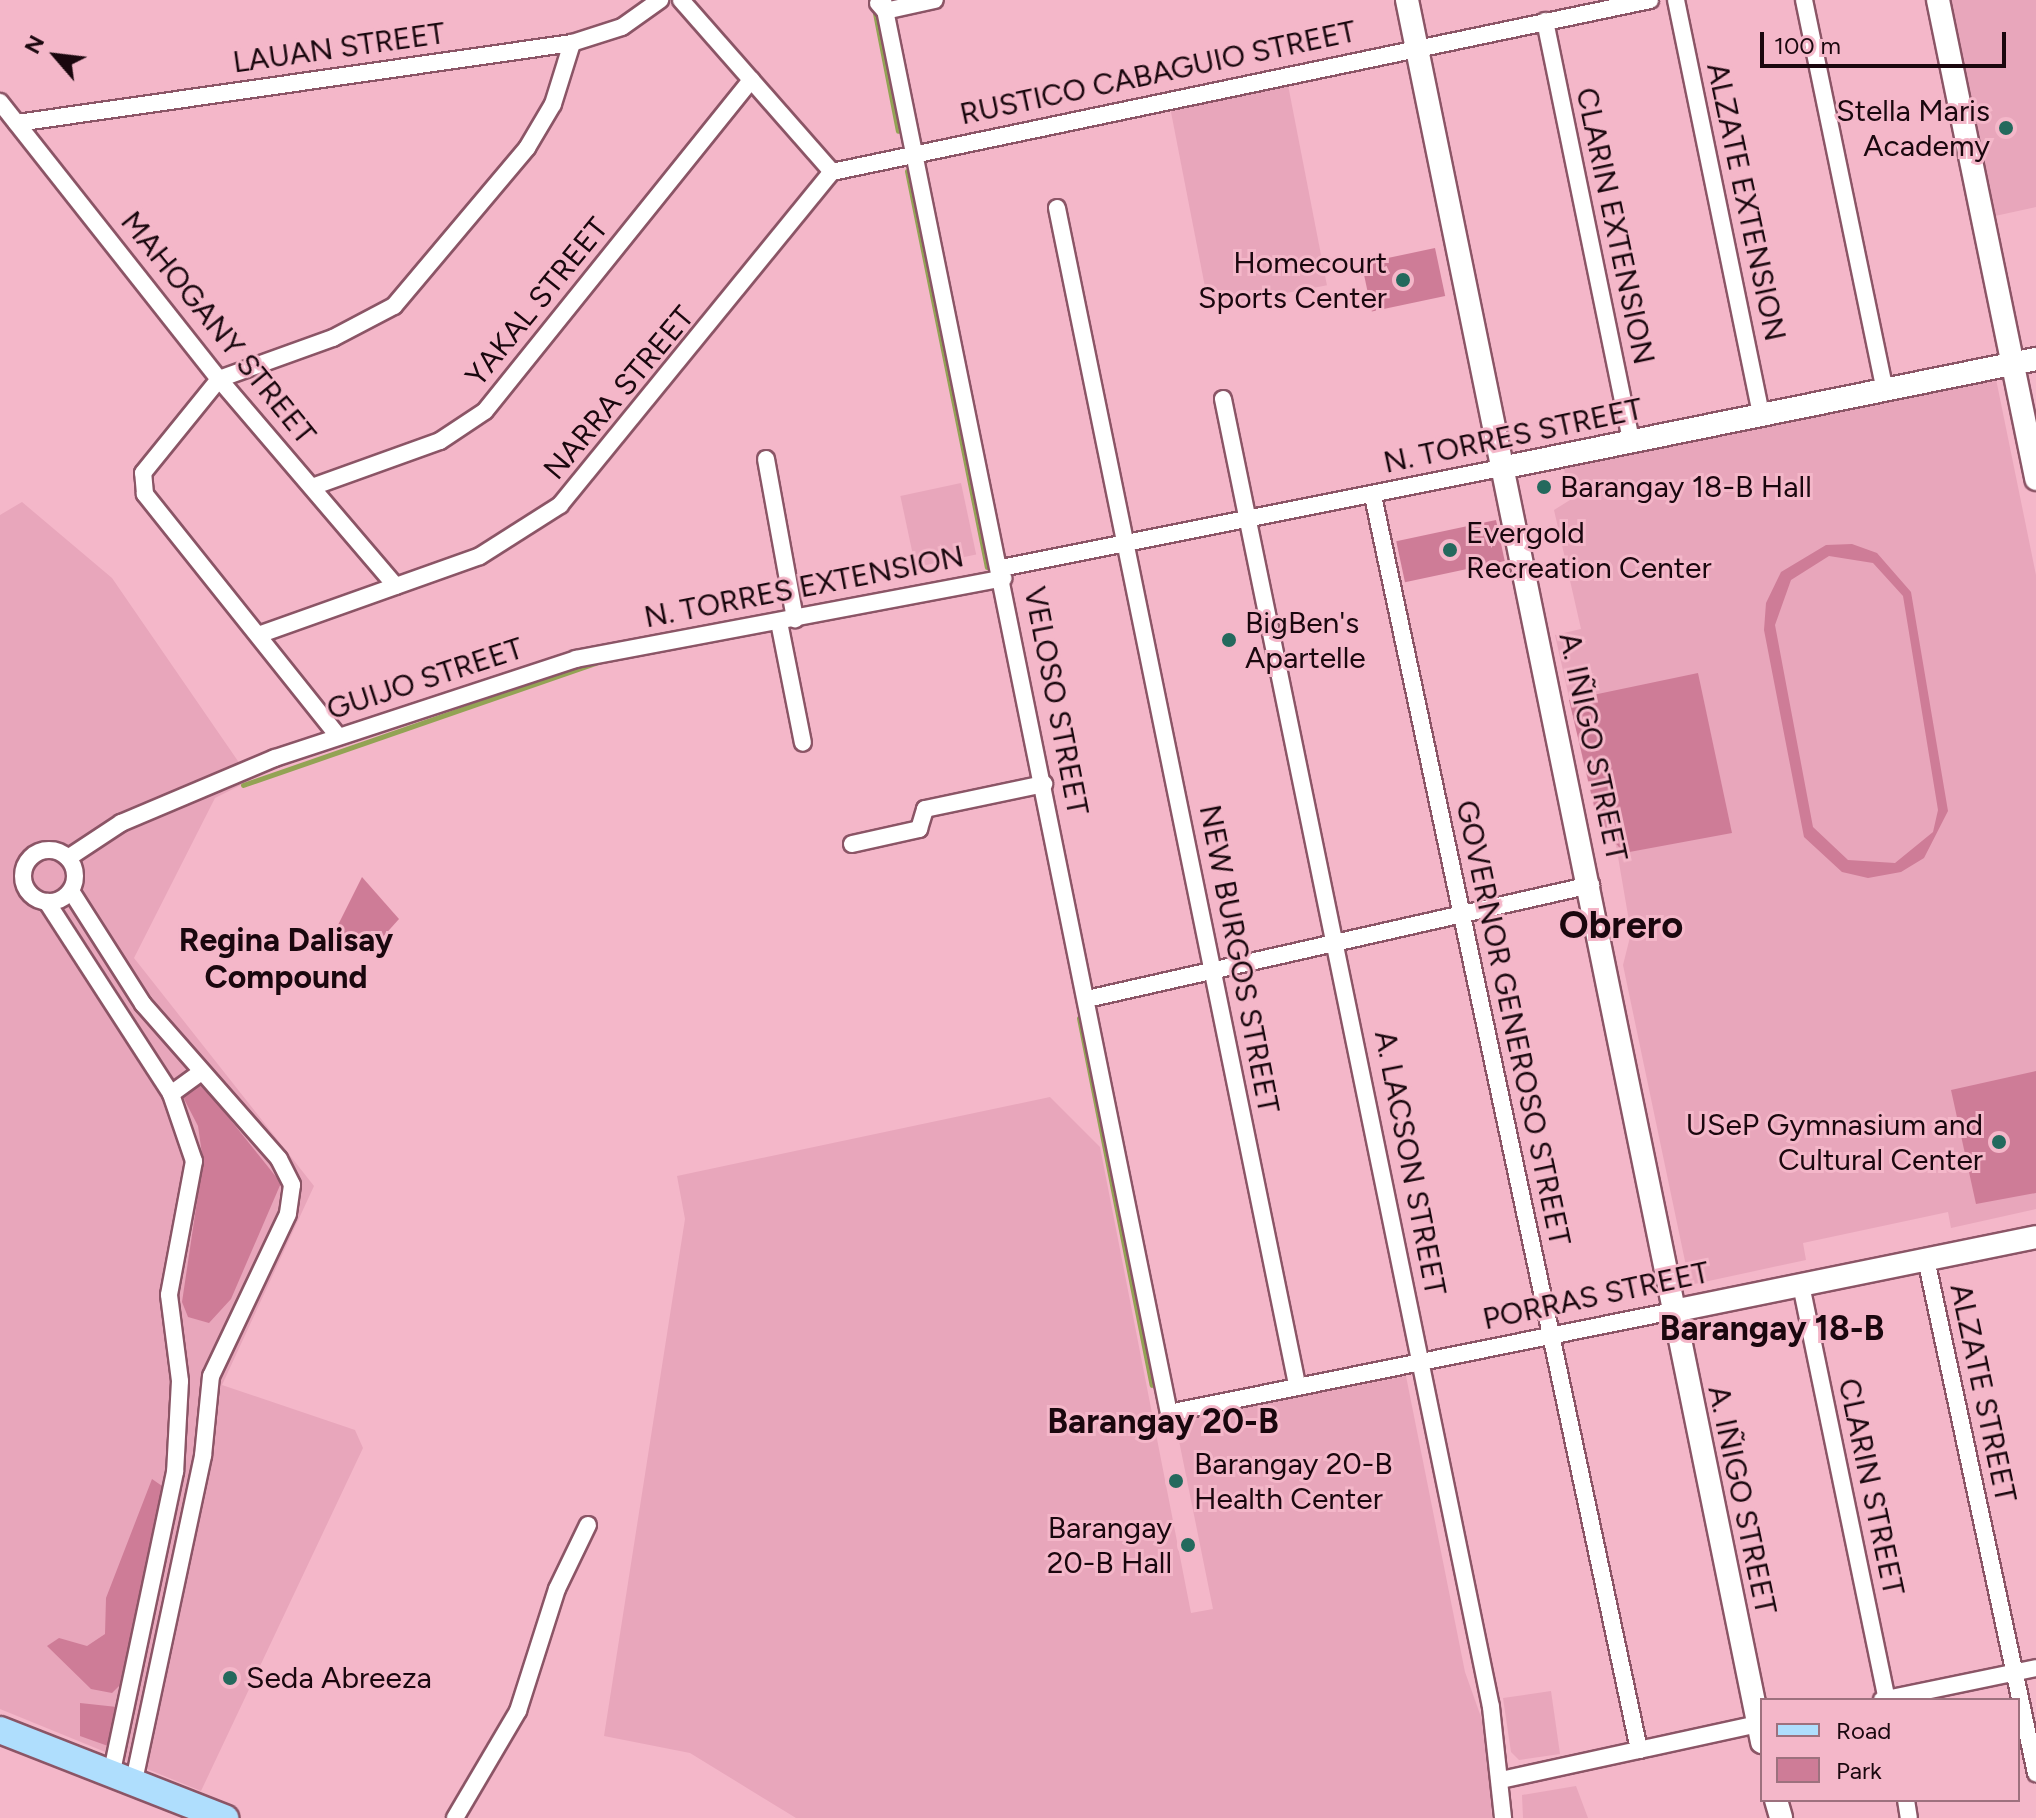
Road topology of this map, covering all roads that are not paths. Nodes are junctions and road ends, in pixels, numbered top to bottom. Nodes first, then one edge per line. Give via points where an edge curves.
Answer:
1 (660, 0) edge
2 (681, 0) edge
3 (935, 0) edge
4 (1407, 0) edge
5 (1650, 0) edge
6 (1676, 0) edge
7 (1804, 0) edge
8 (1938, 0) edge
9 (881, 4) edge
10 (1545, 21) junction
11 (572, 43) junction
12 (1417, 46) junction
13 (751, 80) junction
14 (0, 102) edge
15 (17, 123) junction
16 (915, 155) junction
17 (832, 172) junction
18 (1057, 208) dead end
19 (2036, 359) edge
20 (2012, 364) junction
21 (219, 379) junction
22 (1885, 390) junction
23 (1223, 399) dead end
24 (1761, 415) junction
25 (1631, 441) junction
26 (766, 459) dead end
27 (1506, 467) junction
28 (2036, 479) edge
29 (312, 487) junction
30 (1373, 496) junction
31 (1249, 520) junction
32 (1127, 543) junction
33 (1002, 573) junction
34 (396, 586) junction
35 (787, 620) junction
36 (261, 634) junction
37 (614, 650) joint
38 (338, 736) junction
39 (803, 743) dead end
40 (1044, 784) junction
41 (852, 844) dead end
42 (68, 858) junction
43 (1591, 885) junction
44 (71, 891) junction
45 (47, 902) junction
46 (1462, 915) junction
47 (1337, 943) junction
48 (1212, 971) junction
49 (1087, 999) junction
50 (201, 1072) junction
51 (171, 1094) junction
52 (2036, 1237) edge
53 (1926, 1259) junction
54 (1801, 1285) junction
55 (1673, 1311) junction
56 (1549, 1338) junction
57 (1421, 1363) junction
58 (1297, 1385) junction
59 (1169, 1413) joint
60 (588, 1525) dead end
61 (2036, 1668) edge
62 (2015, 1672) junction
63 (1885, 1698) edge
64 (1894, 1698) edge
65 (1760, 1729) edge
66 (0, 1730) edge
67 (1639, 1750) junction
68 (2036, 1773) edge
69 (123, 1777) junction
70 (1501, 1780) junction
71 (225, 1818) edge
72 (455, 1818) edge
73 (1503, 1818) edge

1 - 11 street, LAUAN STREET via 622,27
2 - 13 street
3 - 9 street
4 - 12 street, A. IÑIGO STREET
5 - 10 street, RUSTICO CABAGUIO STREET
6 - 24 street, ALZATE EXTENSION
7 - 22 street
8 - 20 street
9 - 16 street, VELOSO STREET
10 - 12 street, RUSTICO CABAGUIO STREET
10 - 25 street, CLARIN EXTENSION
11 - 15 street, LAUAN STREET
11 - 21 street via 553,104 527,148 394,306 333,338
12 - 16 street, RUSTICO CABAGUIO STREET
12 - 27 street, A. IÑIGO STREET
13 - 17 street
13 - 29 street, YAKAL STREET via 485,411 440,441
14 - 15 street, MAHOGANY STREET
15 - 21 street, MAHOGANY STREET
16 - 17 street, RUSTICO CABAGUIO STREET
16 - 33 street, VELOSO STREET
17 - 34 street, NARRA STREET via 569,496 506,543
18 - 32 street, NEW BURGOS STREET
19 - 20 street, N. TORRES STREET
20 - 22 street, N. TORRES STREET
20 - 28 street
21 - 29 street, MAHOGANY STREET
21 - 36 street via 143,473 145,494
22 - 24 street, N. TORRES STREET
23 - 31 street, A. LACSON STREET
24 - 25 street, N. TORRES STREET
25 - 27 street, N. TORRES STREET
26 - 35 street
27 - 30 street, N. TORRES STREET
27 - 43 street, A. IÑIGO STREET
29 - 34 street, MAHOGANY STREET
30 - 31 street, N. TORRES STREET
30 - 46 street, GOVERNOR GENEROSO STREET
31 - 32 street, N. TORRES STREET
31 - 47 street, A. LACSON STREET
32 - 33 street, N. TORRES STREET
32 - 48 street, NEW BURGOS STREET
33 - 35 street, N. TORRES EXTENSION
33 - 40 street, VELOSO STREET
34 - 36 street, NARRA STREET
35 - 37 street, N. TORRES EXTENSION
35 - 39 street
36 - 38 street
37 - 38 street, GUIJO STREET
38 - 42 street, GUIJO STREET via 121,823
40 - 41 street via 925,809 919,829
40 - 49 street, VELOSO STREET
42 - 44 street via 75,874
42 - 45 street via 45,850 26,864 28,891
43 - 46 street
43 - 55 street, A. IÑIGO STREET
44 - 45 street
44 - 50 street via 143,1004
45 - 51 street
46 - 47 street
46 - 56 street, GOVERNOR GENEROSO STREET
47 - 48 street
47 - 57 street, A. LACSON STREET
48 - 49 street
48 - 58 street, NEW BURGOS STREET
49 - 59 street, VELOSO STREET
50 - 51 street
50 - 69 street via 279,1159 292,1198 211,1376 203,1456
51 - 69 street via 194,1161 169,1295 180,1381 176,1459
52 - 53 street, PORRAS STREET
53 - 54 street, PORRAS STREET
53 - 62 street, ALZATE STREET
54 - 55 street, PORRAS STREET
54 - 63 street, CLARIN STREET
55 - 56 street, PORRAS STREET
55 - 65 street, A. IÑIGO STREET
56 - 57 street, PORRAS STREET
56 - 67 street, GOVERNOR GENEROSO STREET
57 - 58 street, PORRAS STREET
57 - 70 street, A. LACSON STREET
58 - 59 street, PORRAS STREET
60 - 72 street via 557,1589 518,1711
61 - 62 street
62 - 64 street
62 - 68 street, ALZATE STREET
65 - 67 street
66 - 69 main road
67 - 70 street
69 - 71 main road
70 - 73 street, A. LACSON STREET

